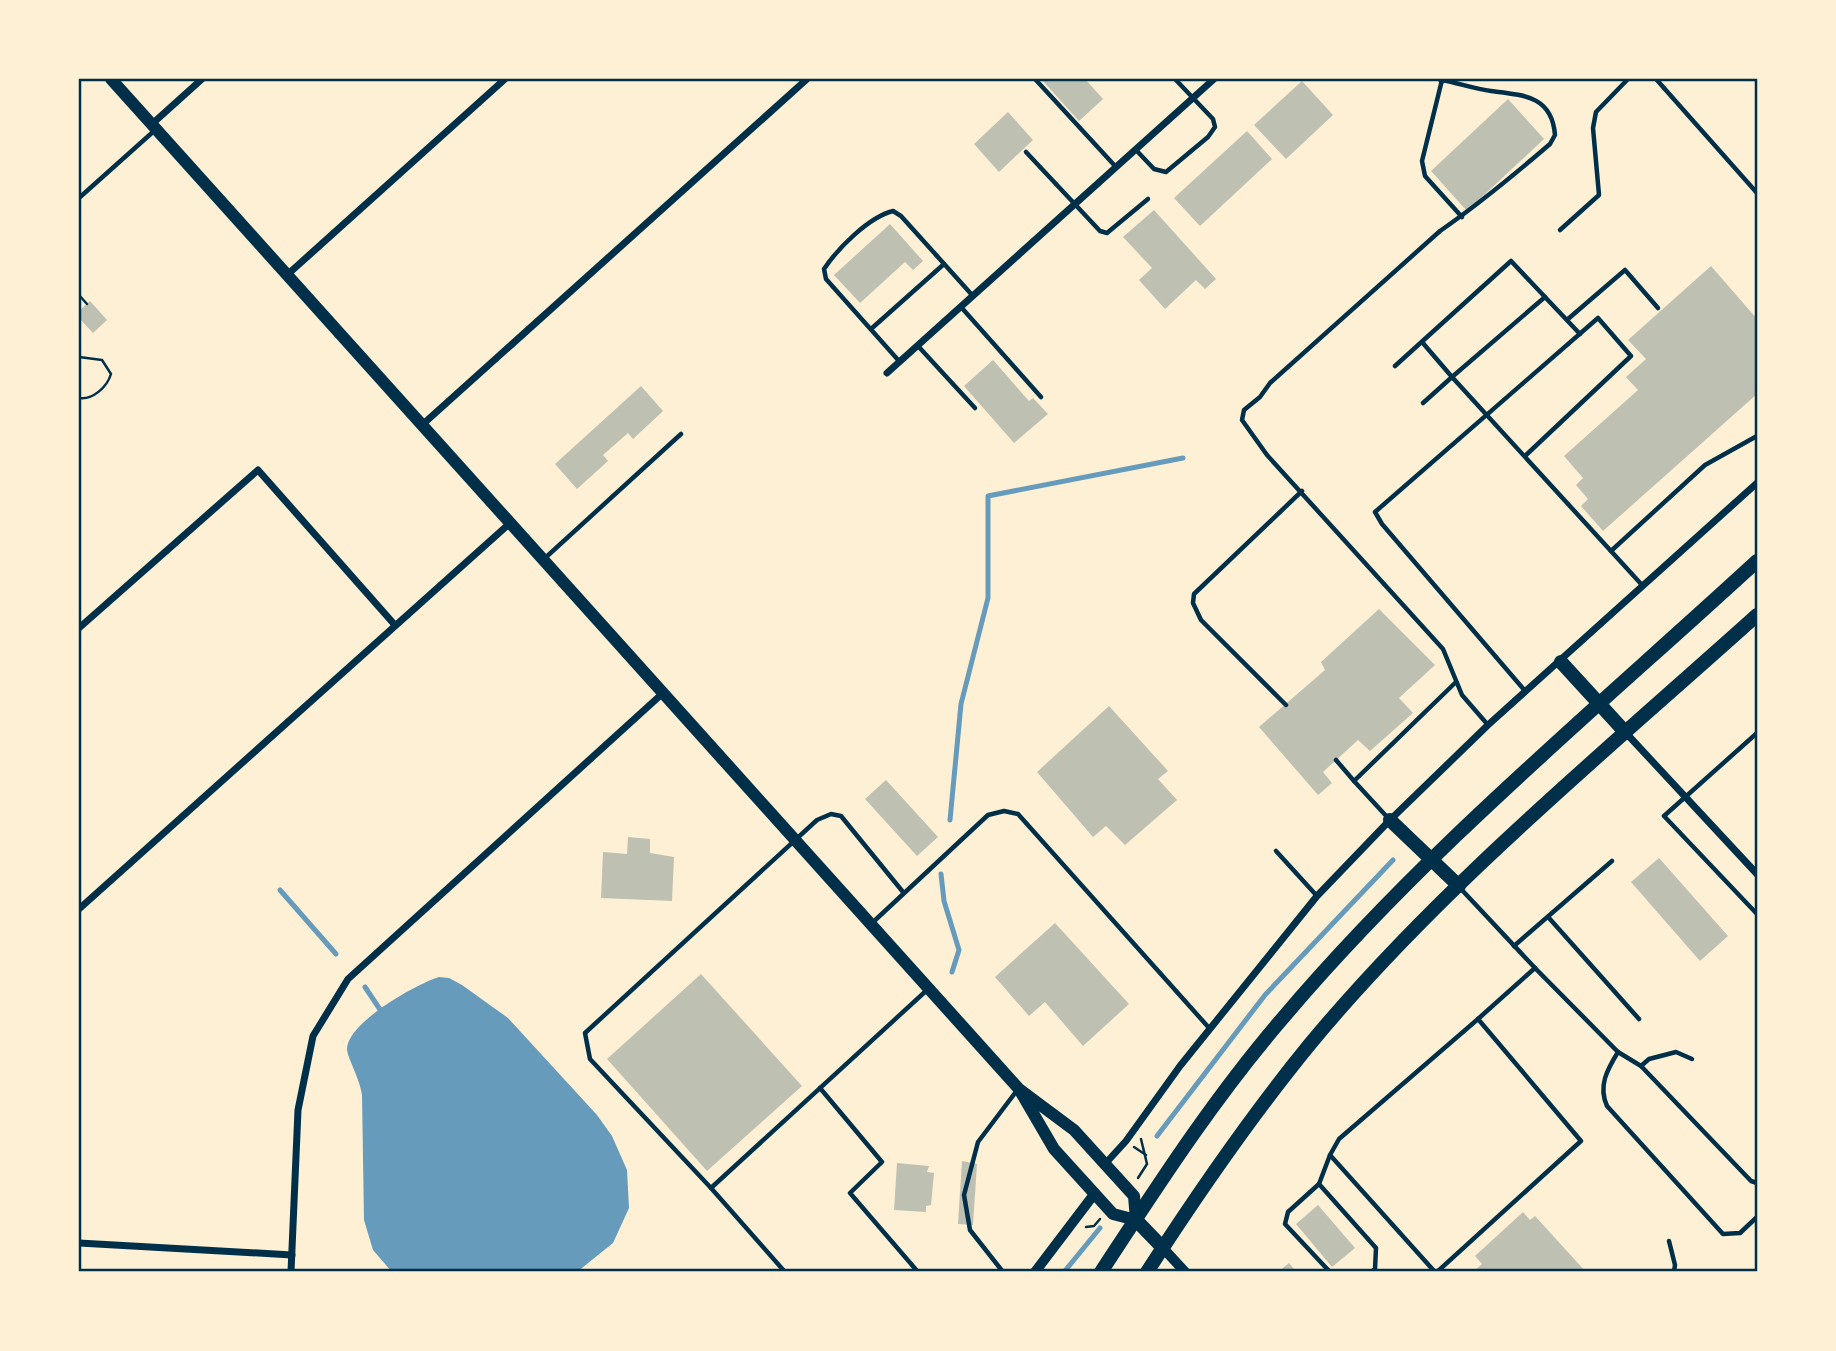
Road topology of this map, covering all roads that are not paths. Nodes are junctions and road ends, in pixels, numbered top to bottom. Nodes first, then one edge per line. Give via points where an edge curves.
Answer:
1 (111, 79) edge
2 (202, 79) edge
3 (505, 79) edge
4 (807, 79) edge
5 (1035, 79) edge
6 (1175, 79) edge
7 (1214, 79) edge
8 (1442, 79) edge
9 (1628, 79) edge
10 (1656, 79) edge
11 (1193, 99) junction
12 (154, 127) junction
13 (1136, 150) junction
14 (1026, 152) dead end
15 (1116, 168) junction
16 (1757, 193) edge
17 (79, 198) edge
18 (1148, 199) dead end
19 (1076, 205) junction
20 (1462, 217) junction
21 (1560, 230) dead end
22 (944, 264) junction
23 (287, 275) junction
24 (973, 296) junction
25 (1545, 297) junction
26 (961, 307) junction
27 (1658, 307) dead end
28 (1567, 320) junction
29 (871, 329) junction
30 (1580, 334) junction
31 (1422, 342) junction
32 (918, 346) junction
33 (900, 362) junction
34 (1395, 366) dead end
35 (887, 373) dead end
36 (1452, 377) junction
37 (1041, 397) dead end
38 (1423, 403) dead end
39 (975, 408) dead end
40 (1487, 415) junction
41 (422, 425) junction
42 (681, 434) dead end
43 (1757, 436) edge
44 (1525, 456) junction
45 (1757, 482) edge
46 (1301, 491) junction
47 (510, 523) junction
48 (1611, 551) junction
49 (543, 560) junction
50 (1757, 562) edge
51 (1643, 586) junction
52 (1757, 615) edge
53 (394, 624) junction
54 (79, 628) edge
55 (1561, 662) junction
56 (1456, 682) junction
57 (1527, 692) junction
58 (663, 693) junction
59 (1286, 705) dead end
60 (1600, 705) junction
61 (1488, 725) junction
62 (1626, 733) junction
63 (1757, 733) edge
64 (1336, 760) dead end
65 (1354, 781) junction
66 (1684, 797) junction
67 (1390, 820) junction
68 (796, 841) junction
69 (1276, 850) dead end
70 (1430, 858) junction
71 (1612, 861) dead end
72 (1757, 874) edge
73 (1459, 887) junction
74 (903, 892) junction
75 (1317, 896) junction
76 (79, 909) edge
77 (1757, 914) edge
78 (1549, 918) junction
79 (871, 925) junction
80 (1514, 946) junction
81 (1535, 968) junction
82 (929, 988) junction
83 (1478, 1019) junction
84 (1639, 1019) dead end
85 (1210, 1029) junction
86 (1618, 1052) junction
87 (1692, 1059) dead end
88 (1641, 1066) junction
89 (820, 1088) junction
90 (1019, 1089) junction
91 (1330, 1155) junction
92 (1105, 1164) junction
93 (1757, 1183) edge
94 (1319, 1184) junction
95 (711, 1188) junction
96 (1095, 1193) junction
97 (1757, 1217) edge
98 (1136, 1220) junction
99 (1669, 1241) dead end
100 (79, 1242) edge
101 (1163, 1248) junction
102 (292, 1255) junction
103 (1375, 1271) edge
104 (291, 1272) edge
105 (785, 1272) edge
106 (918, 1272) edge
107 (1003, 1272) edge
108 (1035, 1272) edge
109 (1101, 1272) edge
110 (1147, 1272) edge
111 (1185, 1272) edge
112 (1330, 1272) edge
113 (1436, 1272) edge
114 (1674, 1272) edge

1 - 12 main road
2 - 12 street
3 - 23 street
4 - 41 street
5 - 15 lane
6 - 11 lane
7 - 11 street
8 - 20 lane via 1422,162 1425,176
8 - 20 lane via 1511,92 1540,103 1550,112 1554,125 1550,144
9 - 21 lane via 1596,112 1593,128 1599,195
10 - 16 lane
11 - 13 street
11 - 13 lane via 1215,127 1200,145 1166,172 1154,169
12 - 17 lane
12 - 23 main road
13 - 15 street
14 - 19 lane
15 - 19 street
18 - 19 lane via 1107,233
19 - 24 street
20 - 46 lane via 1340,319 1244,410 1247,431
22 - 24 lane
22 - 29 lane
22 - 29 lane via 893,211 881,214 831,258 824,269 826,279
23 - 41 main road
24 - 26 street
25 - 28 lane
25 - 31 lane via 1511,261
25 - 36 lane
26 - 32 street
26 - 37 lane
27 - 28 lane via 1625,270
28 - 30 lane
29 - 33 lane
30 - 40 lane
30 - 44 lane via 1598,318 1632,356
31 - 34 lane
31 - 36 lane
32 - 33 street
32 - 39 lane
33 - 35 street
36 - 38 lane
36 - 40 lane
40 - 44 lane
40 - 57 lane via 1376,512
41 - 47 main road
42 - 49 lane
43 - 48 lane via 1704,465
44 - 48 lane
45 - 51 street
46 - 56 lane via 1443,649
46 - 59 lane via 1194,594 1193,603 1201,620
47 - 49 main road
47 - 53 street
48 - 51 lane
49 - 58 main road
50 - 60 highway
51 - 55 street
52 - 62 highway
53 - 54 street via 258,470
53 - 76 street
55 - 57 street
55 - 60 highway
56 - 61 lane
56 - 65 lane
57 - 61 street
58 - 68 main road
58 - 102 street via 348,979 313,1036 298,1110
60 - 62 highway
60 - 70 highway
61 - 67 street
62 - 66 street
62 - 73 highway
63 - 66 lane
64 - 65 lane
65 - 67 lane
66 - 72 street
66 - 77 lane via 1664,816
67 - 70 highway
67 - 75 street
68 - 74 lane via 817,820 831,814 841,816
68 - 79 main road
68 - 95 lane via 585,1033 590,1059
69 - 75 lane
70 - 73 highway
70 - 98 highway via 1282,1018 1212,1105
71 - 78 lane
73 - 80 lane
73 - 101 highway via 1312,1042 1247,1124
74 - 79 lane
74 - 85 lane via 988,815 1018,814
75 - 85 street
78 - 80 lane
78 - 84 lane
79 - 82 main road
80 - 81 lane
81 - 83 lane
81 - 86 lane
82 - 89 lane
82 - 90 main road
83 - 91 lane via 1339,1139
83 - 113 lane via 1581,1141
85 - 92 street
86 - 88 lane
86 - 97 lane via 1604,1077 1603,1096 1608,1106 1723,1234 1740,1233
87 - 88 lane via 1676,1052 1649,1059
88 - 93 lane
89 - 95 lane
89 - 106 lane via 881,1162 850,1193
90 - 92 main road via 1074,1130
90 - 96 main road via 1054,1149
90 - 107 lane via 978,1142 964,1195 970,1230
91 - 94 lane
91 - 113 lane
92 - 98 main road via 1134,1196
94 - 103 lane via 1376,1248
94 - 112 lane via 1288,1212 1285,1224
95 - 105 lane
96 - 98 main road via 1113,1214
96 - 108 street
98 - 101 highway
98 - 109 highway
99 - 114 lane
100 - 102 street
101 - 110 highway
101 - 111 street
102 - 104 street

